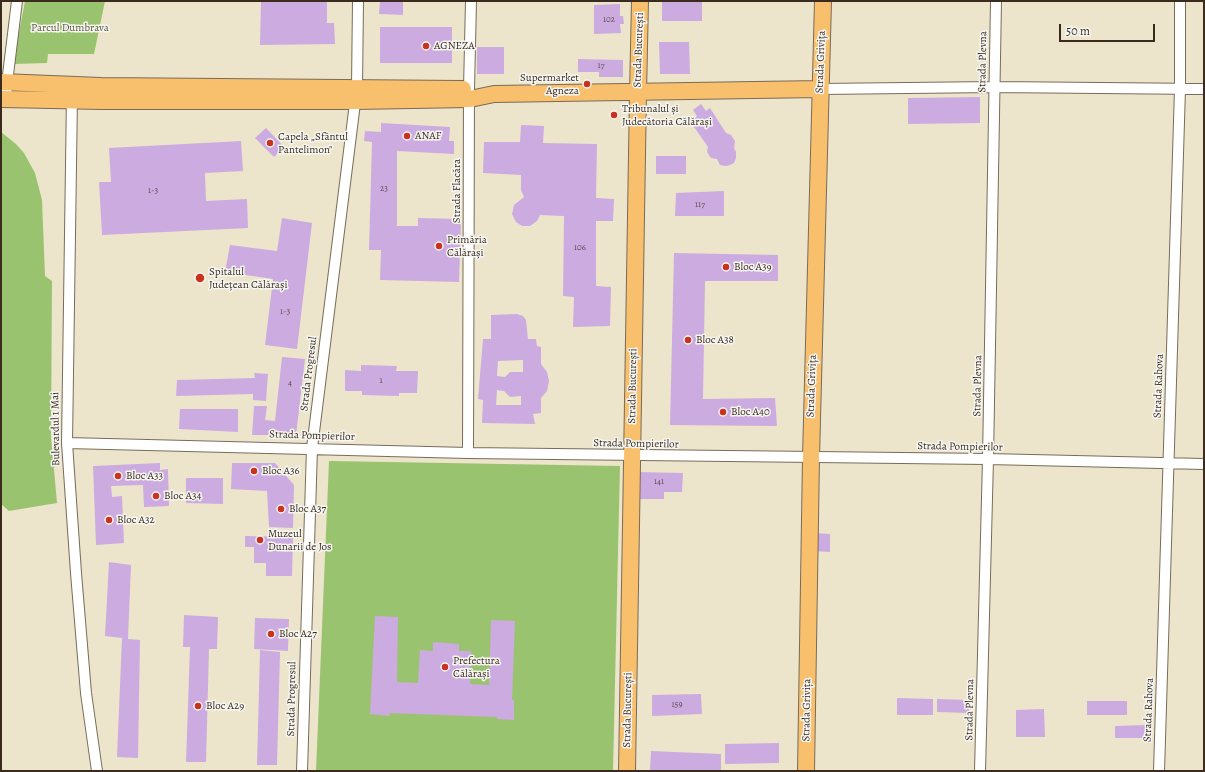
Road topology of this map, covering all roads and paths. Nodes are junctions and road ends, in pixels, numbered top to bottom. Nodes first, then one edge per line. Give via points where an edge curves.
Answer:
1 (17, 1) edge
2 (358, 1) edge
3 (472, 1) edge
4 (640, 1) edge
5 (823, 1) edge
6 (996, 1) edge
7 (1180, 1) edge
8 (4, 82) edge
9 (995, 87) junction
10 (820, 89) junction
11 (1180, 89) junction
12 (1204, 90) edge
13 (72, 93) junction
14 (638, 93) junction
15 (356, 94) junction
16 (470, 94) junction
17 (4, 99) edge
18 (67, 443) junction
19 (312, 448) junction
20 (468, 453) junction
21 (632, 456) junction
22 (810, 457) junction
23 (988, 459) junction
24 (1168, 463) junction
25 (1204, 464) edge
26 (97, 771) edge
27 (302, 771) edge
28 (628, 771) edge
29 (806, 771) edge
30 (980, 771) edge
31 (1159, 771) edge

1 - 8 street
2 - 15 street, Strada Progresul
3 - 16 street, Strada Flacăra
4 - 14 main road, Strada București
5 - 10 main road, Strada Grivița
6 - 9 street, Strada Plevna
7 - 11 street, Strada Rahova
8 - 13 main road
8 - 17 street
9 - 10 street
9 - 11 street
9 - 23 street, Strada Plevna
10 - 14 main road
10 - 22 main road, Strada Grivița
11 - 12 street
11 - 24 street, Strada Rahova
13 - 15 main road
13 - 17 main road
13 - 18 street, Bulevardul 1 Mai
14 - 16 main road
14 - 21 main road, Strada București
15 - 16 main road
15 - 19 street, Strada Progresul
16 - 20 street, Strada Flacăra
18 - 19 street, Strada Pompierilor
18 - 26 street, Bulevardul 1 Mai via 86,685
19 - 20 street, Strada Pompierilor
19 - 27 street, Strada Progresul
20 - 21 street, Strada Pompierilor
21 - 22 street, Strada Pompierilor
21 - 28 main road, Strada București
22 - 23 street, Strada Pompierilor
22 - 29 main road, Strada Grivița
23 - 24 street, Strada Pompierilor
23 - 30 street, Strada Plevna
24 - 25 street, Strada Pompierilor
24 - 31 street, Strada Rahova

